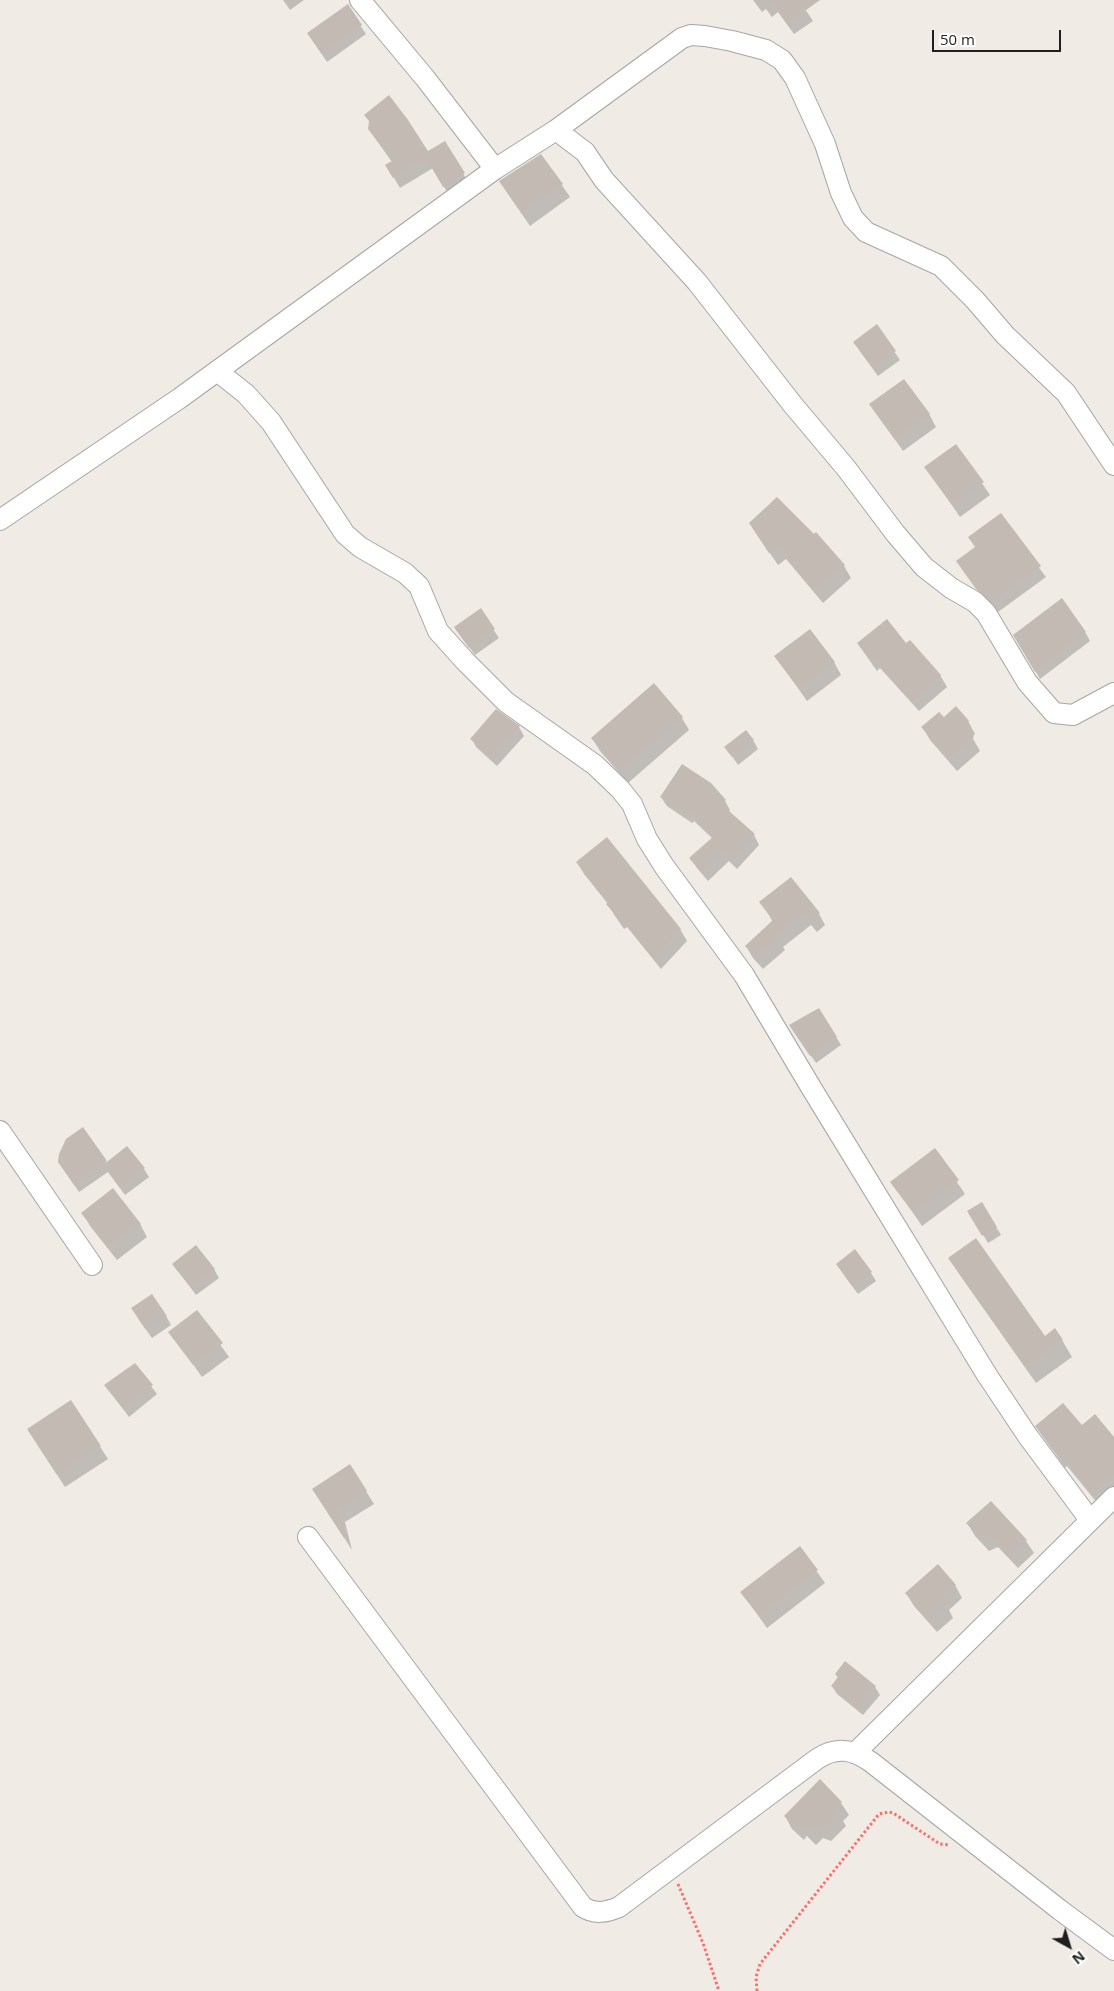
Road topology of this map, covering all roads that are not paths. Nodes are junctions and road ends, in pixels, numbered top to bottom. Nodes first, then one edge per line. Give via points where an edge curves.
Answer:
1 (360, 0) edge
2 (556, 130) junction
3 (495, 169) junction
4 (217, 371) junction
5 (1114, 465) edge
6 (0, 520) edge
7 (1114, 693) edge
8 (0, 1131) edge
9 (92, 1265) dead end
10 (1114, 1497) edge
11 (1090, 1520) junction
12 (308, 1537) dead end
13 (856, 1752) junction
14 (1114, 1950) edge

1 - 3 street
2 - 3 street
2 - 5 street via 682,38 705,36 766,50 782,60 794,78 853,218 872,236 941,266 1005,335 1066,393
2 - 7 street via 585,152 604,180 697,282 924,567 986,613 1027,682 1047,706 1054,713 1074,714
3 - 4 street
4 - 6 street
4 - 11 street via 246,394 272,422 345,534 360,548 405,573 419,586 438,631 465,661 506,702 595,766 632,804 651,846 744,976 987,1375 1026,1435
8 - 9 street
10 - 11 street
11 - 13 street
12 - 13 street via 583,1906 595,1912 613,1909 821,1756 836,1750
13 - 14 street

